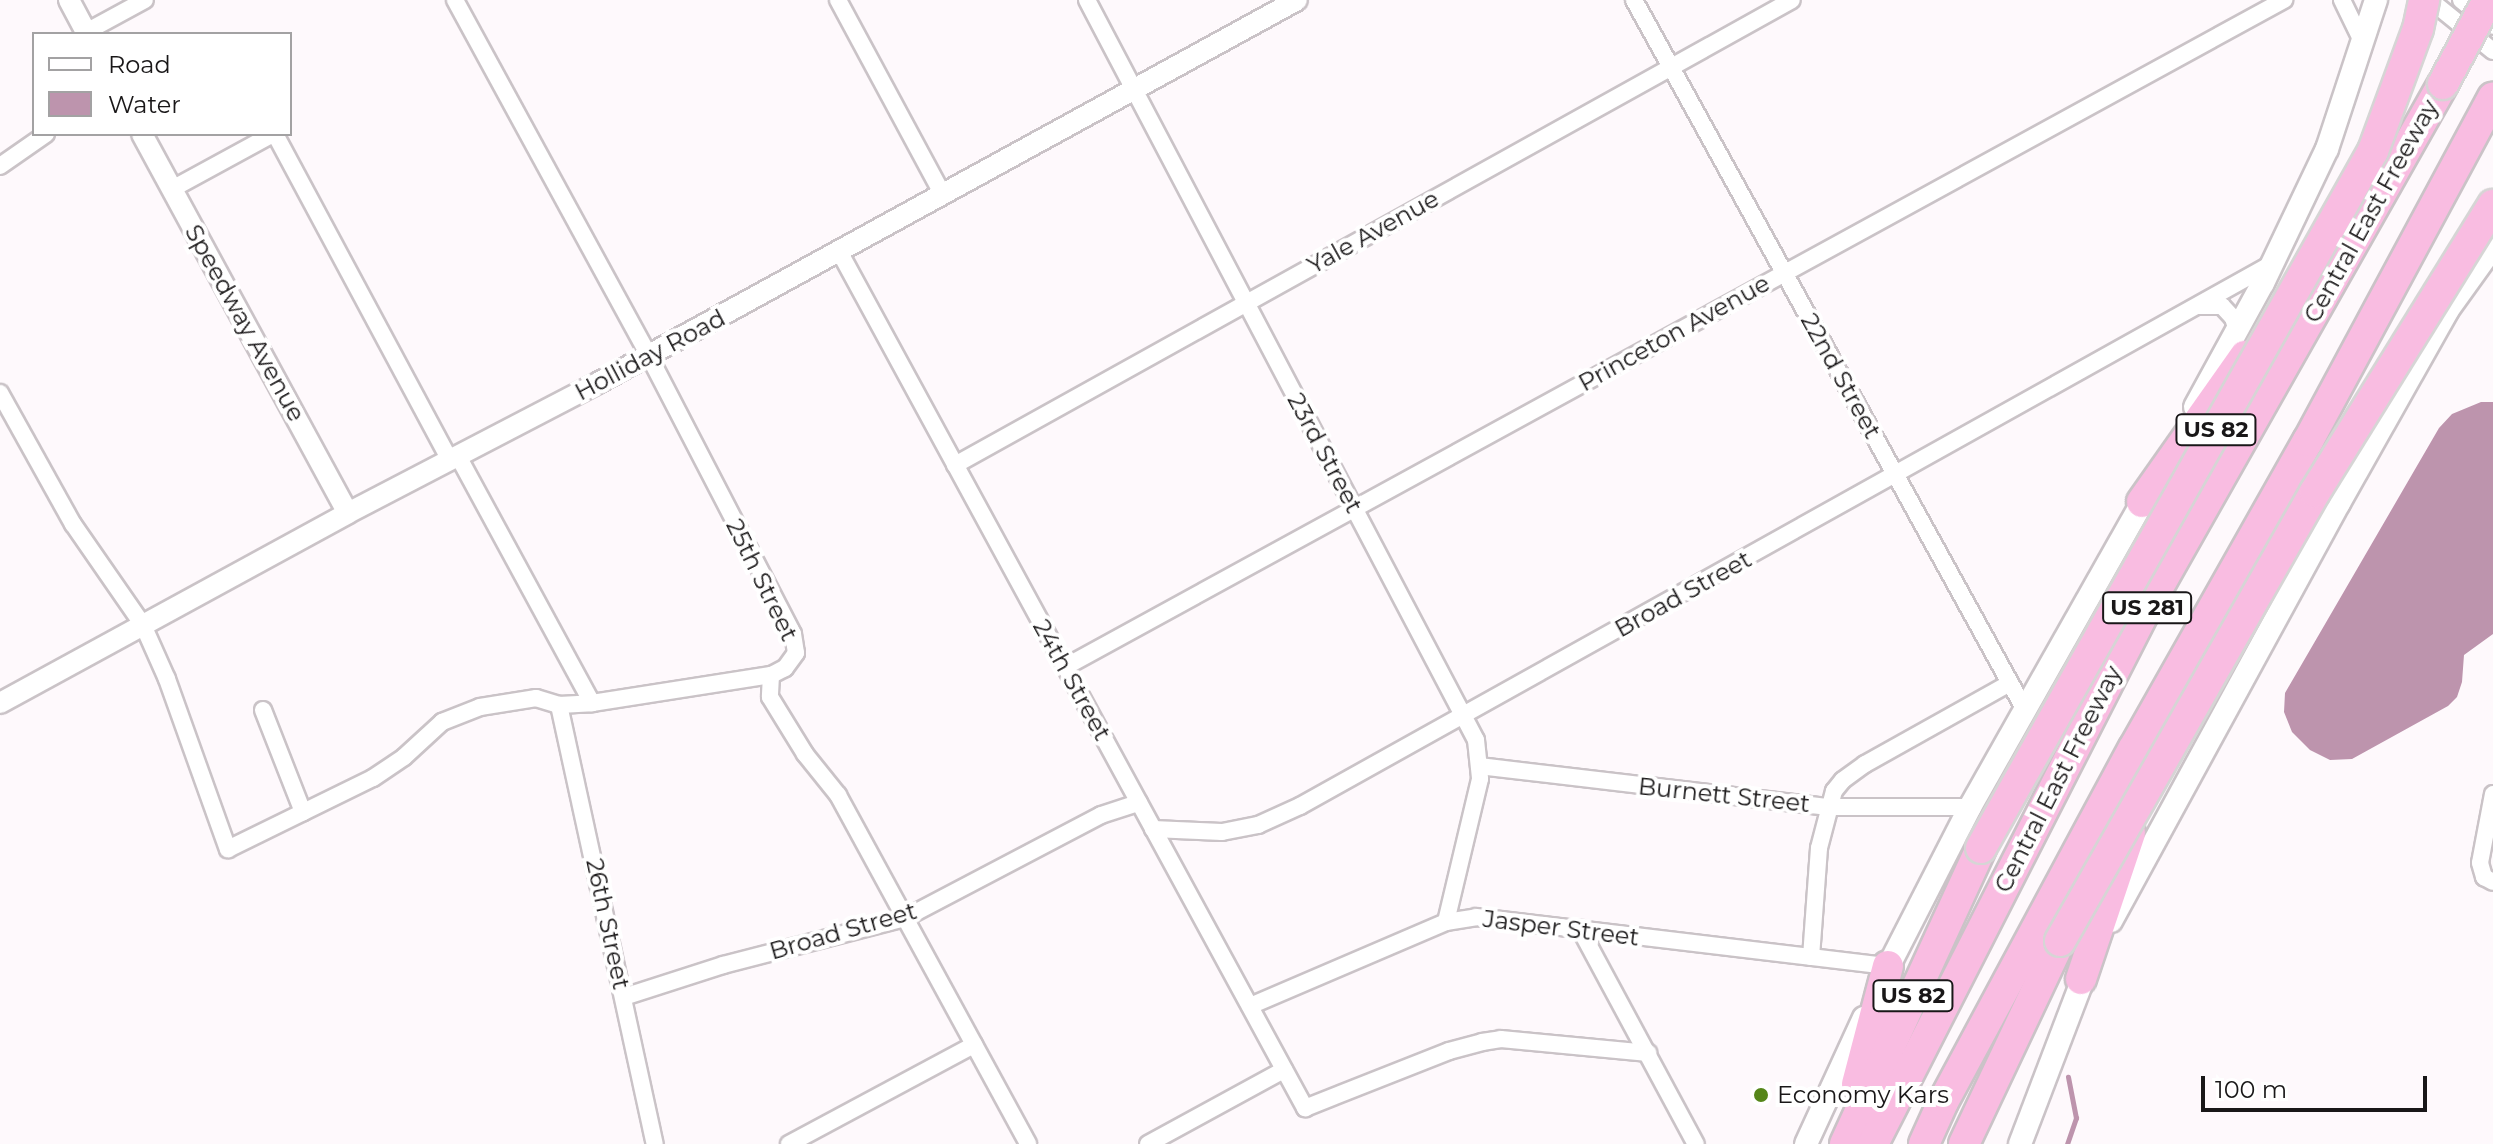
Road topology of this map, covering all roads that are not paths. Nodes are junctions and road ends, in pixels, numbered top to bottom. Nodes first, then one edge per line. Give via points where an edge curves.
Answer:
1 (69, 0) edge
2 (145, 0) edge
3 (455, 0) edge
4 (838, 0) edge
5 (1087, 0) edge
6 (1297, 0) edge
7 (1634, 0) edge
8 (1792, 0) edge
9 (2284, 0) edge
10 (2342, 0) edge
11 (2376, 0) edge
12 (2427, 0) edge
13 (2461, 0) edge
14 (2488, 0) edge
15 (2493, 26) edge
16 (85, 32) edge
17 (88, 32) edge
18 (2363, 43) junction
19 (2493, 51) edge
20 (1671, 67) junction
21 (1133, 90) junction
22 (2438, 92) junction
23 (2492, 100) edge
24 (43, 136) edge
25 (143, 136) edge
26 (270, 136) edge
27 (275, 136) edge
28 (0, 166) edge
29 (172, 189) junction
30 (943, 195) junction
31 (2493, 205) edge
32 (839, 251) junction
33 (2492, 253) edge
34 (2273, 263) junction
35 (1784, 273) junction
36 (1245, 303) junction
37 (2197, 306) junction
38 (2237, 331) junction
39 (649, 356) junction
40 (0, 393) edge
41 (2308, 441) junction
42 (454, 458) junction
43 (955, 465) junction
44 (1895, 474) junction
45 (2142, 502) junction
46 (1355, 508) junction
47 (348, 513) junction
48 (143, 625) junction
49 (1065, 667) junction
50 (771, 675) junction
51 (2010, 683) junction
52 (0, 703) edge
53 (592, 703) junction
54 (559, 705) junction
55 (263, 710) dead end
56 (2025, 710) junction
57 (1466, 717) junction
58 (1479, 766) junction
59 (2493, 794) edge
60 (1139, 803) junction
61 (1827, 807) junction
62 (1970, 807) junction
63 (303, 812) junction
64 (1153, 829) junction
65 (2493, 882) edge
66 (905, 918) junction
67 (1446, 922) junction
68 (1580, 929) junction
69 (1811, 957) junction
70 (1888, 966) junction
71 (2081, 979) junction
72 (624, 997) junction
73 (1250, 1006) junction
74 (974, 1045) junction
75 (1648, 1053) junction
76 (1284, 1070) junction
77 (655, 1144) edge
78 (789, 1144) edge
79 (1028, 1144) edge
80 (1148, 1144) edge
81 (1696, 1144) edge
82 (1806, 1144) edge
83 (1838, 1144) edge
84 (1845, 1144) edge
85 (1873, 1144) edge
86 (1924, 1144) edge
87 (1964, 1144) edge
88 (2020, 1144) edge

1 - 16 street
2 - 17 street
3 - 39 street, 25th Street
4 - 30 street
5 - 21 street, 23rd Street
6 - 21 street, Holliday Road
7 - 20 street, 22nd Street
8 - 20 street, Yale Avenue
9 - 35 street, Princeton Avenue
10 - 18 street
11 - 18 main road
12 - 19 street
12 - 84 highway, US 82, bridge via 2373,151 1981,848
13 - 15 street
14 - 22 highway, Central East Freeway / US 281, bridge
18 - 34 main road via 2327,149
20 - 35 street, 22nd Street
20 - 36 street, Yale Avenue
21 - 30 street, Holliday Road
21 - 36 street, 23rd Street
22 - 45 highway via 2367,183
22 - 85 highway, Central East Freeway / US 281 via 2143,614
23 - 41 highway, Central East Freeway / US 281
24 - 28 street
25 - 29 street, Speedway Avenue
26 - 29 street
27 - 42 street
29 - 47 street, Speedway Avenue
30 - 32 street, Holliday Road
31 - 87 highway, bridge via 2315,492 2060,941
32 - 39 street, Holliday Road
32 - 43 street, 24th Street
33 - 71 main road via 2447,311
34 - 37 street, Broad Street
34 - 38 main road
35 - 44 street, 22nd Street
35 - 46 street, Princeton Avenue
36 - 43 street, Yale Avenue
36 - 46 street, 23rd Street
37 - 38 street via 2222,306
37 - 44 street, Broad Street
38 - 45 main road
39 - 42 street, Holliday Road
39 - 50 street, 25th Street via 793,634 792,661
40 - 48 street via 73,524
41 - 71 highway via 2177,715 2124,848
41 - 86 highway, Central East Freeway / US 281 via 2134,748
42 - 47 street, Holliday Road
42 - 53 street
43 - 49 street, 24th Street
44 - 51 street, 22nd Street
44 - 57 street, Broad Street
45 - 56 main road
46 - 49 street, Princeton Avenue
46 - 57 street, 23rd Street
47 - 48 street, Holliday Road
48 - 52 street, Holliday Road
48 - 63 street via 228,849
49 - 60 street, 24th Street
50 - 53 street
50 - 66 street, 25th Street via 770,697 838,795
51 - 56 street, 22nd Street
51 - 61 street via 1865,764 1843,780
53 - 54 street
54 - 63 street via 536,698 449,717 392,767
54 - 72 street, 26th Street
55 - 63 street
56 - 62 main road
57 - 58 street, 23rd Street
57 - 64 street, Broad Street via 1267,821 1222,832
58 - 61 street, Burnett Street
58 - 67 street, 23rd Street via 1476,802
59 - 65 street via 2480,863 2484,877
60 - 64 street, 24th Street
60 - 66 street, Broad Street via 1101,815
61 - 62 street, Burnett Street
61 - 69 street
62 - 70 main road
64 - 73 street, 24th Street
66 - 72 street, Broad Street via 723,965
66 - 74 street, 25th Street
67 - 68 street, Jasper Street via 1490,918
67 - 73 street, Jasper Street
68 - 69 street, Jasper Street
68 - 75 street
69 - 70 street, Jasper Street
70 - 82 main road
70 - 83 highway
71 - 88 main road
72 - 77 street, 26th Street
73 - 76 street, 24th Street
74 - 78 street
74 - 79 street, 25th Street
75 - 76 street, 24th Street via 1501,1039 1482,1042 1305,1108
75 - 81 street
76 - 80 street

